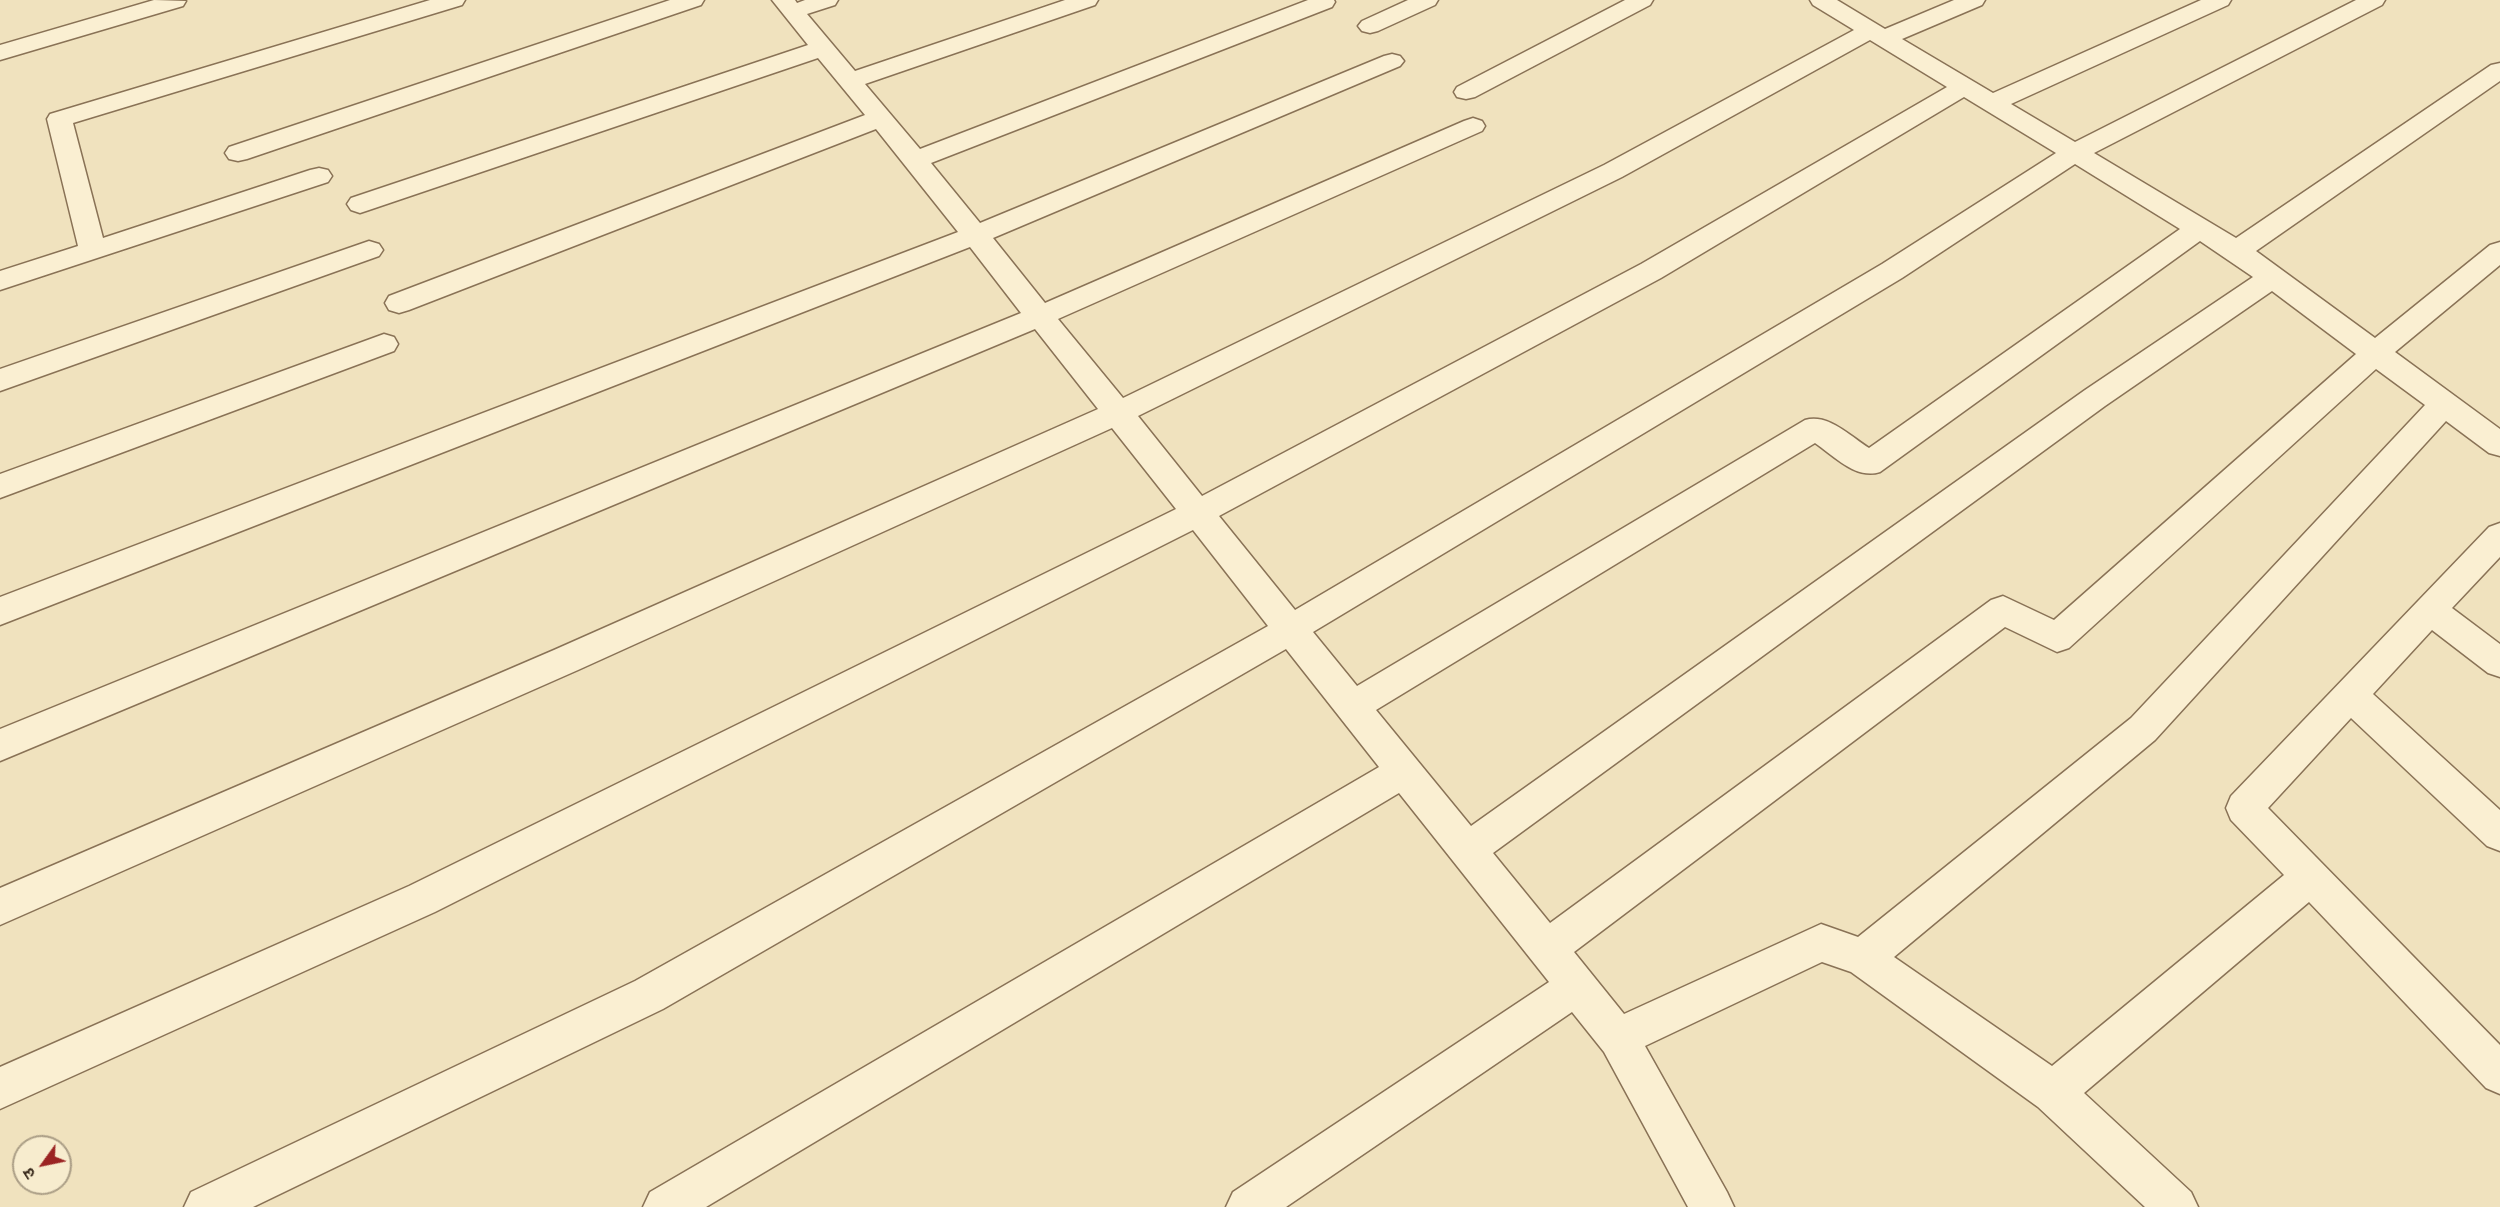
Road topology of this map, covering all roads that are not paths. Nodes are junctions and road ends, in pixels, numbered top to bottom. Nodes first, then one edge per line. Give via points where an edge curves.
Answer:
1 (454, 0) edge
2 (693, 0) edge
3 (827, 0) edge
4 (1087, 0) edge
5 (1427, 0) edge
6 (1642, 0) edge
7 (1821, 0) edge
8 (1974, 0) edge
9 (2220, 0) edge
10 (2374, 0) edge
11 (175, 2) dead end
12 (1324, 3) dead end
13 (788, 6) edge
14 (1370, 26) dead end
15 (1877, 34) junction
16 (822, 48) junction
17 (0, 53) edge
18 (1392, 61) dead end
19 (2500, 70) edge
20 (849, 81) junction
21 (1964, 87) junction
22 (1466, 92) dead end
23 (1992, 104) junction
24 (881, 118) junction
25 (1473, 126) dead end
26 (238, 153) dead end
27 (2074, 153) junction
28 (915, 160) junction
29 (319, 176) dead end
30 (360, 204) dead end
31 (2200, 228) junction
32 (976, 235) junction
33 (93, 250) junction
34 (369, 250) dead end
35 (2237, 251) junction
36 (2500, 251) edge
37 (2273, 277) junction
38 (0, 281) edge
39 (399, 303) dead end
40 (1040, 316) junction
41 (384, 344) dead end
42 (2375, 353) junction
43 (0, 380) edge
44 (2444, 404) junction
45 (1118, 413) junction
46 (2500, 445) edge
47 (0, 486) edge
48 (1198, 513) junction
49 (2500, 536) edge
50 (2430, 610) junction
51 (0, 611) edge
52 (1291, 629) junction
53 (2500, 663) edge
54 (2350, 695) junction
55 (1353, 706) junction
56 (0, 745) edge
57 (1404, 771) junction
58 (2500, 834) edge
59 (1467, 850) junction
60 (2310, 877) junction
61 (0, 907) edge
62 (1547, 950) junction
63 (1863, 958) junction
64 (1577, 986) junction
65 (1618, 1038) junction
66 (2500, 1074) edge
67 (0, 1088) edge
68 (2053, 1092) junction
69 (1701, 1202) edge
70 (206, 1207) edge
71 (665, 1207) edge
72 (1248, 1207) edge
73 (2176, 1207) edge

1 - 33 street via 59,119
2 - 26 street
3 - 13 street
4 - 20 street
5 - 14 street
6 - 22 street
7 - 15 street
8 - 15 street
9 - 23 street
10 - 27 street
11 - 17 street
12 - 28 street
13 - 16 street
15 - 21 street
15 - 45 street via 1613,171
16 - 20 street
16 - 30 street
18 - 32 street
19 - 35 street
20 - 24 street
21 - 23 street
21 - 48 street via 1651,272
23 - 27 street
24 - 28 street
24 - 39 street
25 - 40 street
27 - 31 street
27 - 52 street via 1892,271
28 - 32 street
29 - 33 street
31 - 35 street
31 - 55 street via 1869,464 1816,428
32 - 40 street
32 - 51 street
33 - 38 street
34 - 43 street
35 - 37 street
36 - 42 street
37 - 42 street
37 - 59 street via 2095,398
40 - 45 street
40 - 56 street
41 - 47 street
42 - 44 street
42 - 62 street via 2057,638 2003,610
44 - 46 street
44 - 63 street via 2143,729
45 - 48 street
45 - 61 street
48 - 52 street
48 - 67 street via 422,899
49 - 50 street
50 - 53 street
50 - 54 street
52 - 55 street
52 - 70 street via 649,995
54 - 58 street
54 - 60 street via 2244,808
55 - 57 street
57 - 59 street
57 - 71 street
59 - 62 street
60 - 66 street
60 - 68 street
62 - 64 street
63 - 65 street via 1821,943
63 - 68 street
64 - 65 street
64 - 72 street
65 - 69 street
68 - 73 street

